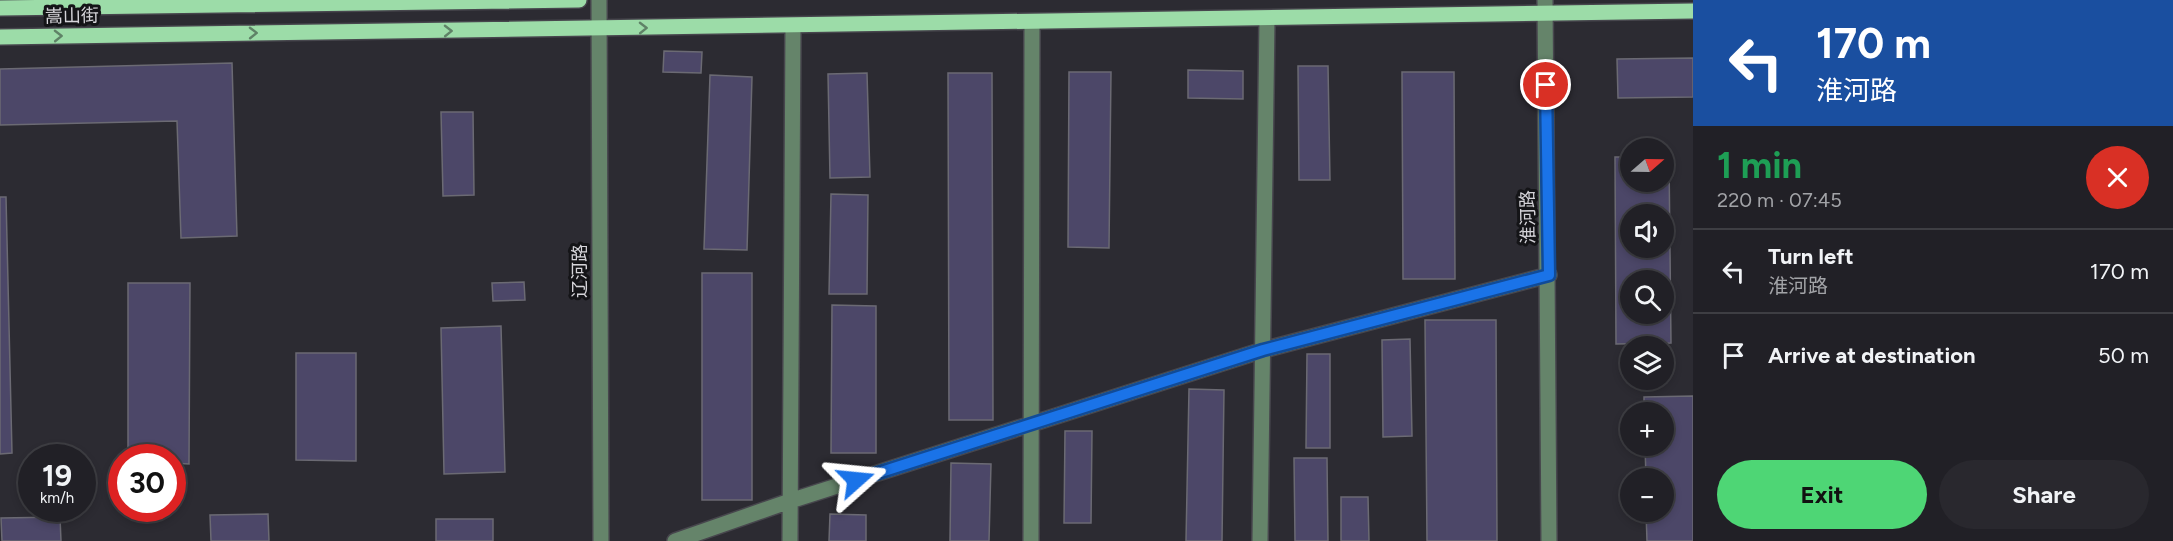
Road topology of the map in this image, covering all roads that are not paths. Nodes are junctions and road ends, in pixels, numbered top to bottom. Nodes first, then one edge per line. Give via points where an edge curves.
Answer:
1 (579, 0) edge
2 (598, 0) edge
3 (16, 4) edge
4 (1545, 7) edge
5 (0, 8) edge
6 (1693, 11) edge
7 (1267, 19) junction
8 (1032, 22) junction
9 (793, 26) junction
10 (599, 28) junction
11 (0, 37) edge
12 (1549, 275) junction
13 (1263, 350) junction
14 (1033, 423) junction
15 (790, 501) junction
16 (601, 541) edge
17 (675, 541) edge
18 (790, 541) edge
19 (1031, 541) edge
20 (1260, 541) edge
21 (1549, 541) edge

1 - 3 main road, 嵩山街
2 - 10 street, 辽河路
3 - 5 main road, 嵩山街
4 - 6 main road, 嵩山街
4 - 7 main road, 嵩山街
4 - 12 street, 淮河路
7 - 8 main road, 嵩山街
7 - 13 street
8 - 9 main road, 嵩山街
8 - 14 street
10 -> 9 main road, 嵩山街
9 - 15 street
11 -> 10 main road, 嵩山街
10 - 16 street, 辽河路
12 - 13 street
12 - 21 street, 淮河路
13 - 14 street
13 - 20 street
14 - 15 street
14 - 19 street
15 - 17 street
15 - 18 street

